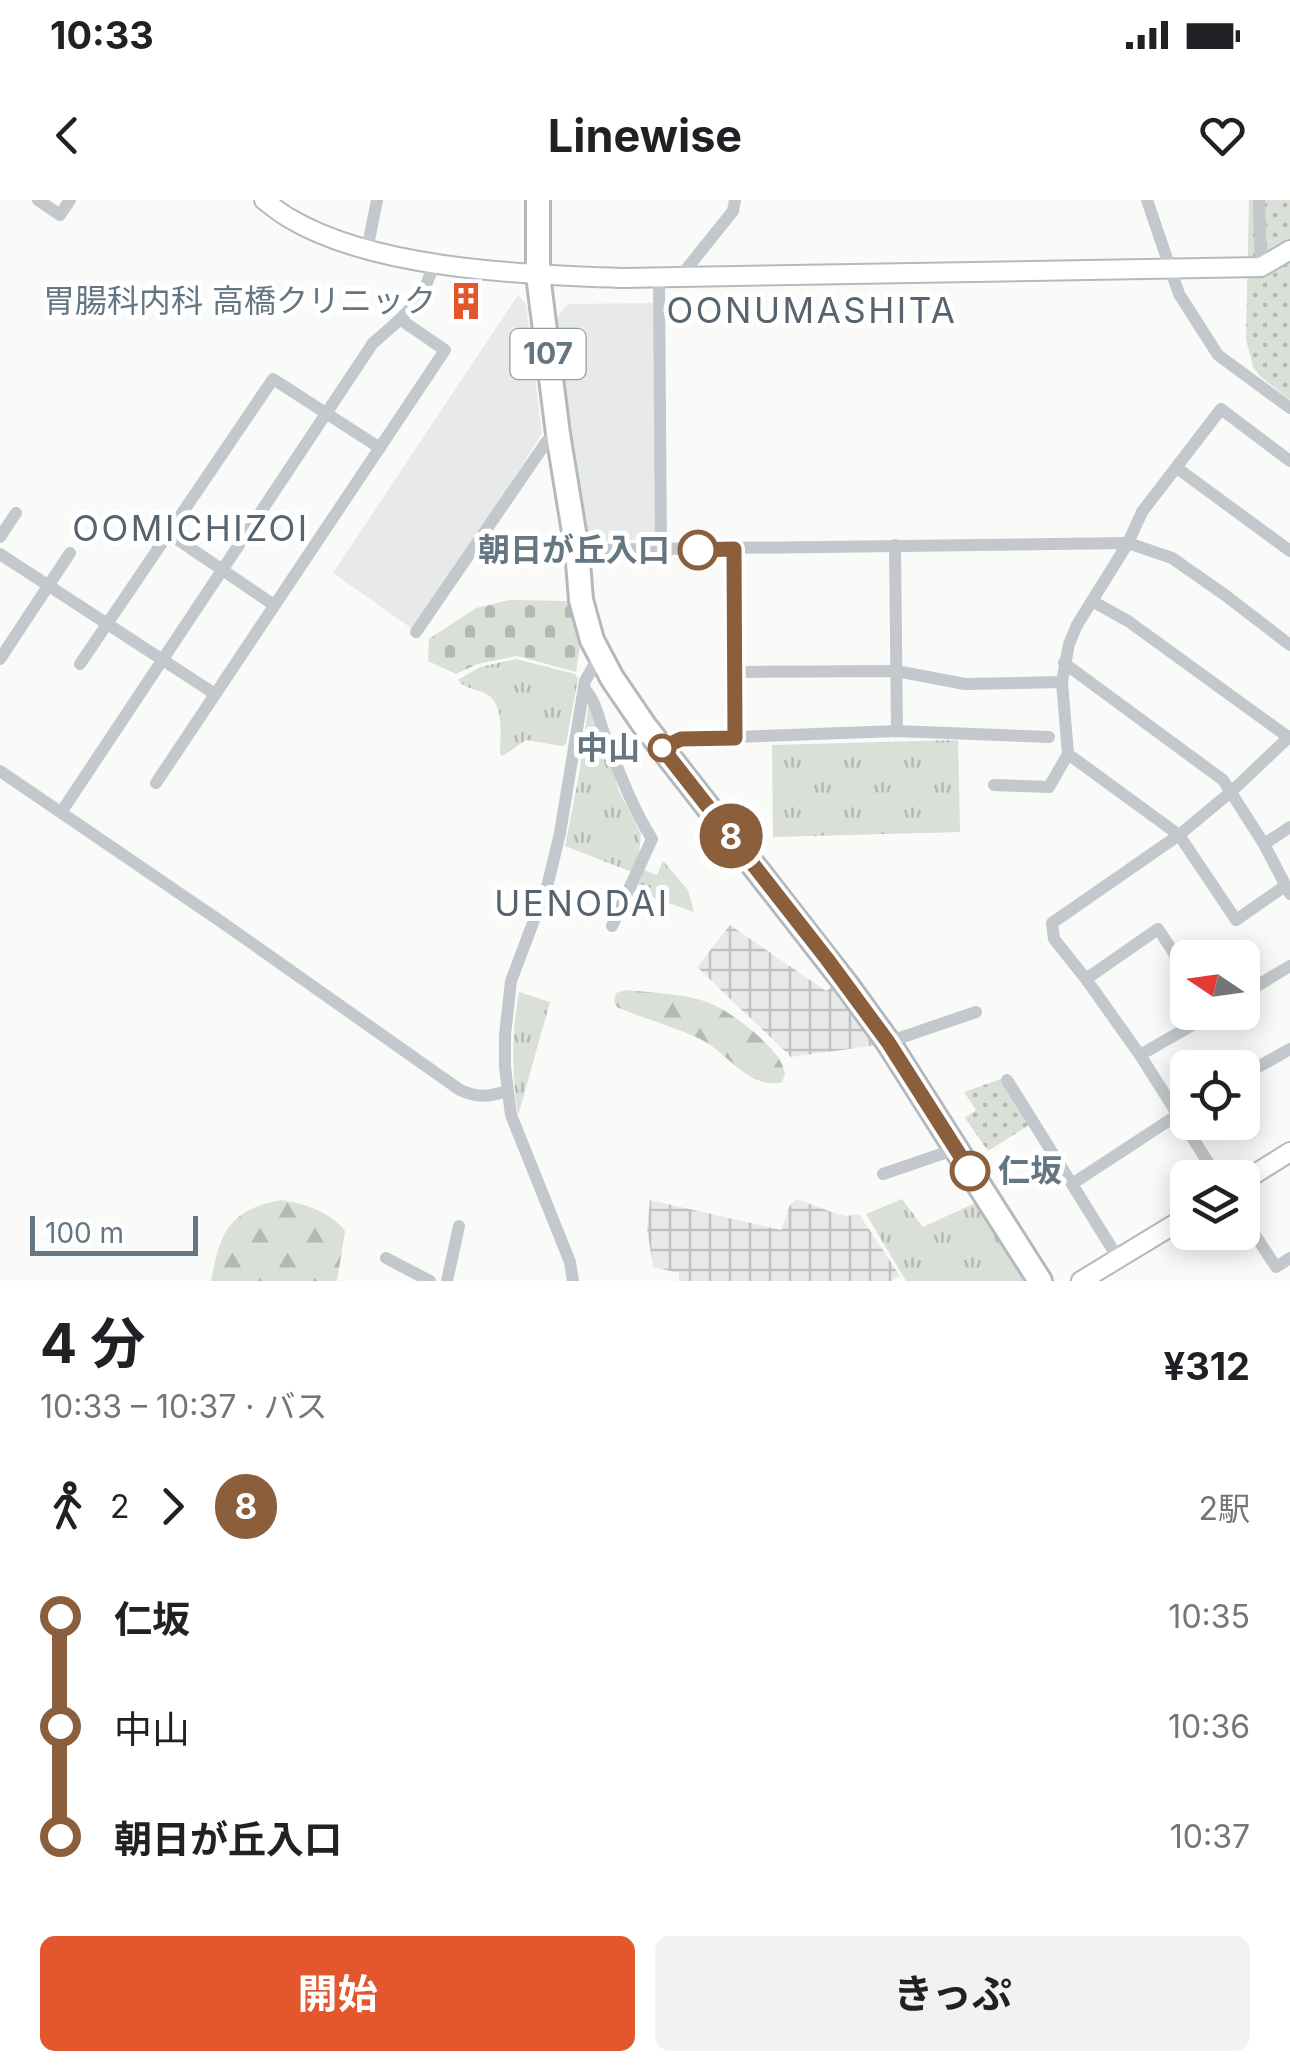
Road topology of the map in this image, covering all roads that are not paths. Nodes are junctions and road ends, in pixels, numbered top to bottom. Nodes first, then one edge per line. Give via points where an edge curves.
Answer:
1 (38, 200) edge
2 (70, 200) edge
3 (264, 200) edge
4 (377, 200) edge
5 (538, 200) edge
6 (735, 200) edge
7 (1147, 200) edge
8 (1259, 200) edge
9 (367, 250) junction
10 (1290, 250) edge
11 (432, 263) junction
12 (1260, 267) junction
13 (1171, 268) junction
14 (538, 275) junction
15 (680, 277) junction
16 (658, 278) junction
17 (401, 320) junction
18 (1290, 408) edge
19 (326, 413) junction
20 (558, 434) junction
21 (380, 448) junction
22 (1290, 461) edge
23 (1177, 468) junction
24 (16, 514) dead end
25 (168, 534) junction
26 (0, 537) edge
27 (1128, 543) junction
28 (895, 545) junction
29 (734, 549) junction
30 (576, 550) junction
31 (661, 550) junction
32 (1290, 551) edge
33 (0, 554) edge
34 (70, 554) dead end
35 (222, 571) junction
36 (50, 584) junction
37 (1092, 601) junction
38 (274, 606) junction
39 (108, 622) junction
40 (416, 632) dead end
41 (1290, 645) edge
42 (600, 655) junction
43 (0, 659) edge
44 (162, 660) junction
45 (1064, 663) junction
46 (80, 664) dead end
47 (896, 671) junction
48 (736, 672) junction
49 (1062, 682) junction
50 (584, 688) junction
51 (215, 694) junction
52 (897, 732) junction
53 (1049, 736) dead end
54 (1289, 737) edge
55 (735, 738) junction
56 (662, 748) junction
57 (1068, 754) junction
58 (0, 771) edge
59 (156, 783) dead end
60 (994, 785) dead end
61 (1232, 790) junction
62 (62, 811) junction
63 (1290, 828) edge
64 (1179, 835) junction
65 (1264, 844) junction
66 (1288, 890) edge
67 (612, 926) dead end
68 (1170, 947) edge
69 (1290, 966) edge
70 (1086, 979) junction
71 (1260, 985) edge
72 (976, 1012) dead end
73 (1184, 1030) edge
74 (888, 1042) junction
75 (1290, 1048) edge
76 (1140, 1055) junction
77 (1260, 1066) edge
78 (1006, 1080) dead end
79 (507, 1091) junction
80 (1170, 1094) edge
81 (1170, 1120) edge
82 (956, 1149) junction
83 (1290, 1152) edge
84 (1260, 1171) edge
85 (883, 1174) dead end
86 (1072, 1184) junction
87 (459, 1226) dead end
88 (1170, 1227) edge
89 (1260, 1242) edge
90 (386, 1258) dead end
91 (1118, 1258) junction
92 (1290, 1258) edge
93 (430, 1281) edge
94 (447, 1281) edge
95 (573, 1281) edge
96 (1040, 1281) edge
97 (1081, 1281) edge

1 - 2 street via 60,215
3 - 9 street via 326,236
4 - 9 street
5 - 14 highway, 107
6 - 15 street
7 - 13 street
8 - 12 street
9 - 11 street
10 - 12 street
11 - 14 street
11 - 17 street via 430,279
12 - 13 street
13 - 15 street
13 - 18 street via 1179,294 1218,355
14 - 16 street
14 - 20 highway, 107
15 - 16 street
16 - 31 street
17 - 19 street via 373,343
17 - 21 street via 445,350
19 - 21 street
19 - 25 street via 273,378
19 - 35 street
20 - 30 highway, 107
20 - 40 street
21 - 38 street
22 - 23 street via 1221,409
23 - 27 street via 1142,512
23 - 32 street
24 - 26 street
25 - 35 street
25 - 39 street
27 - 28 street
27 - 37 street
27 - 41 street via 1172,558
28 - 29 street
28 - 47 street
29 - 31 street
29 - 48 street
30 - 31 street
30 - 42 highway, 107 via 581,600
33 - 36 street
34 - 36 street
35 - 38 street
35 - 44 street
36 - 39 street
36 - 43 street
37 - 45 street
37 - 54 street
38 - 51 street
39 - 44 street
39 - 46 street
42 - 50 street
42 - 56 highway, 107
44 - 51 street
44 - 62 street
45 - 49 street
45 - 61 street
47 - 48 street
47 - 49 street via 966,684
47 - 52 street
48 - 55 street
49 - 57 street
50 - 67 street via 652,839
50 - 79 street via 548,883 512,981
51 - 59 street
52 - 53 street
52 - 55 street
54 - 61 street
55 - 56 street via 681,739
56 - 74 highway, 107
57 - 60 street via 1049,786
57 - 64 street
58 - 62 street
61 - 64 street
61 - 65 street
62 - 79 street via 460,1090 486,1097
63 - 65 street
64 - 66 street via 1236,920
64 - 70 street via 1052,923 1054,939
65 - 66 street
68 - 70 street via 1158,929
69 - 71 street
70 - 76 street
72 - 74 street
73 - 76 street
74 - 82 highway, 107
75 - 77 street
76 - 80 street
78 - 86 street
79 - 95 street
81 - 86 street
82 - 85 street
82 - 96 highway, 107
83 - 84 street
86 - 91 street
87 - 94 street
88 - 91 street
89 - 92 street via 1276,1266
90 - 93 street
91 - 97 street

